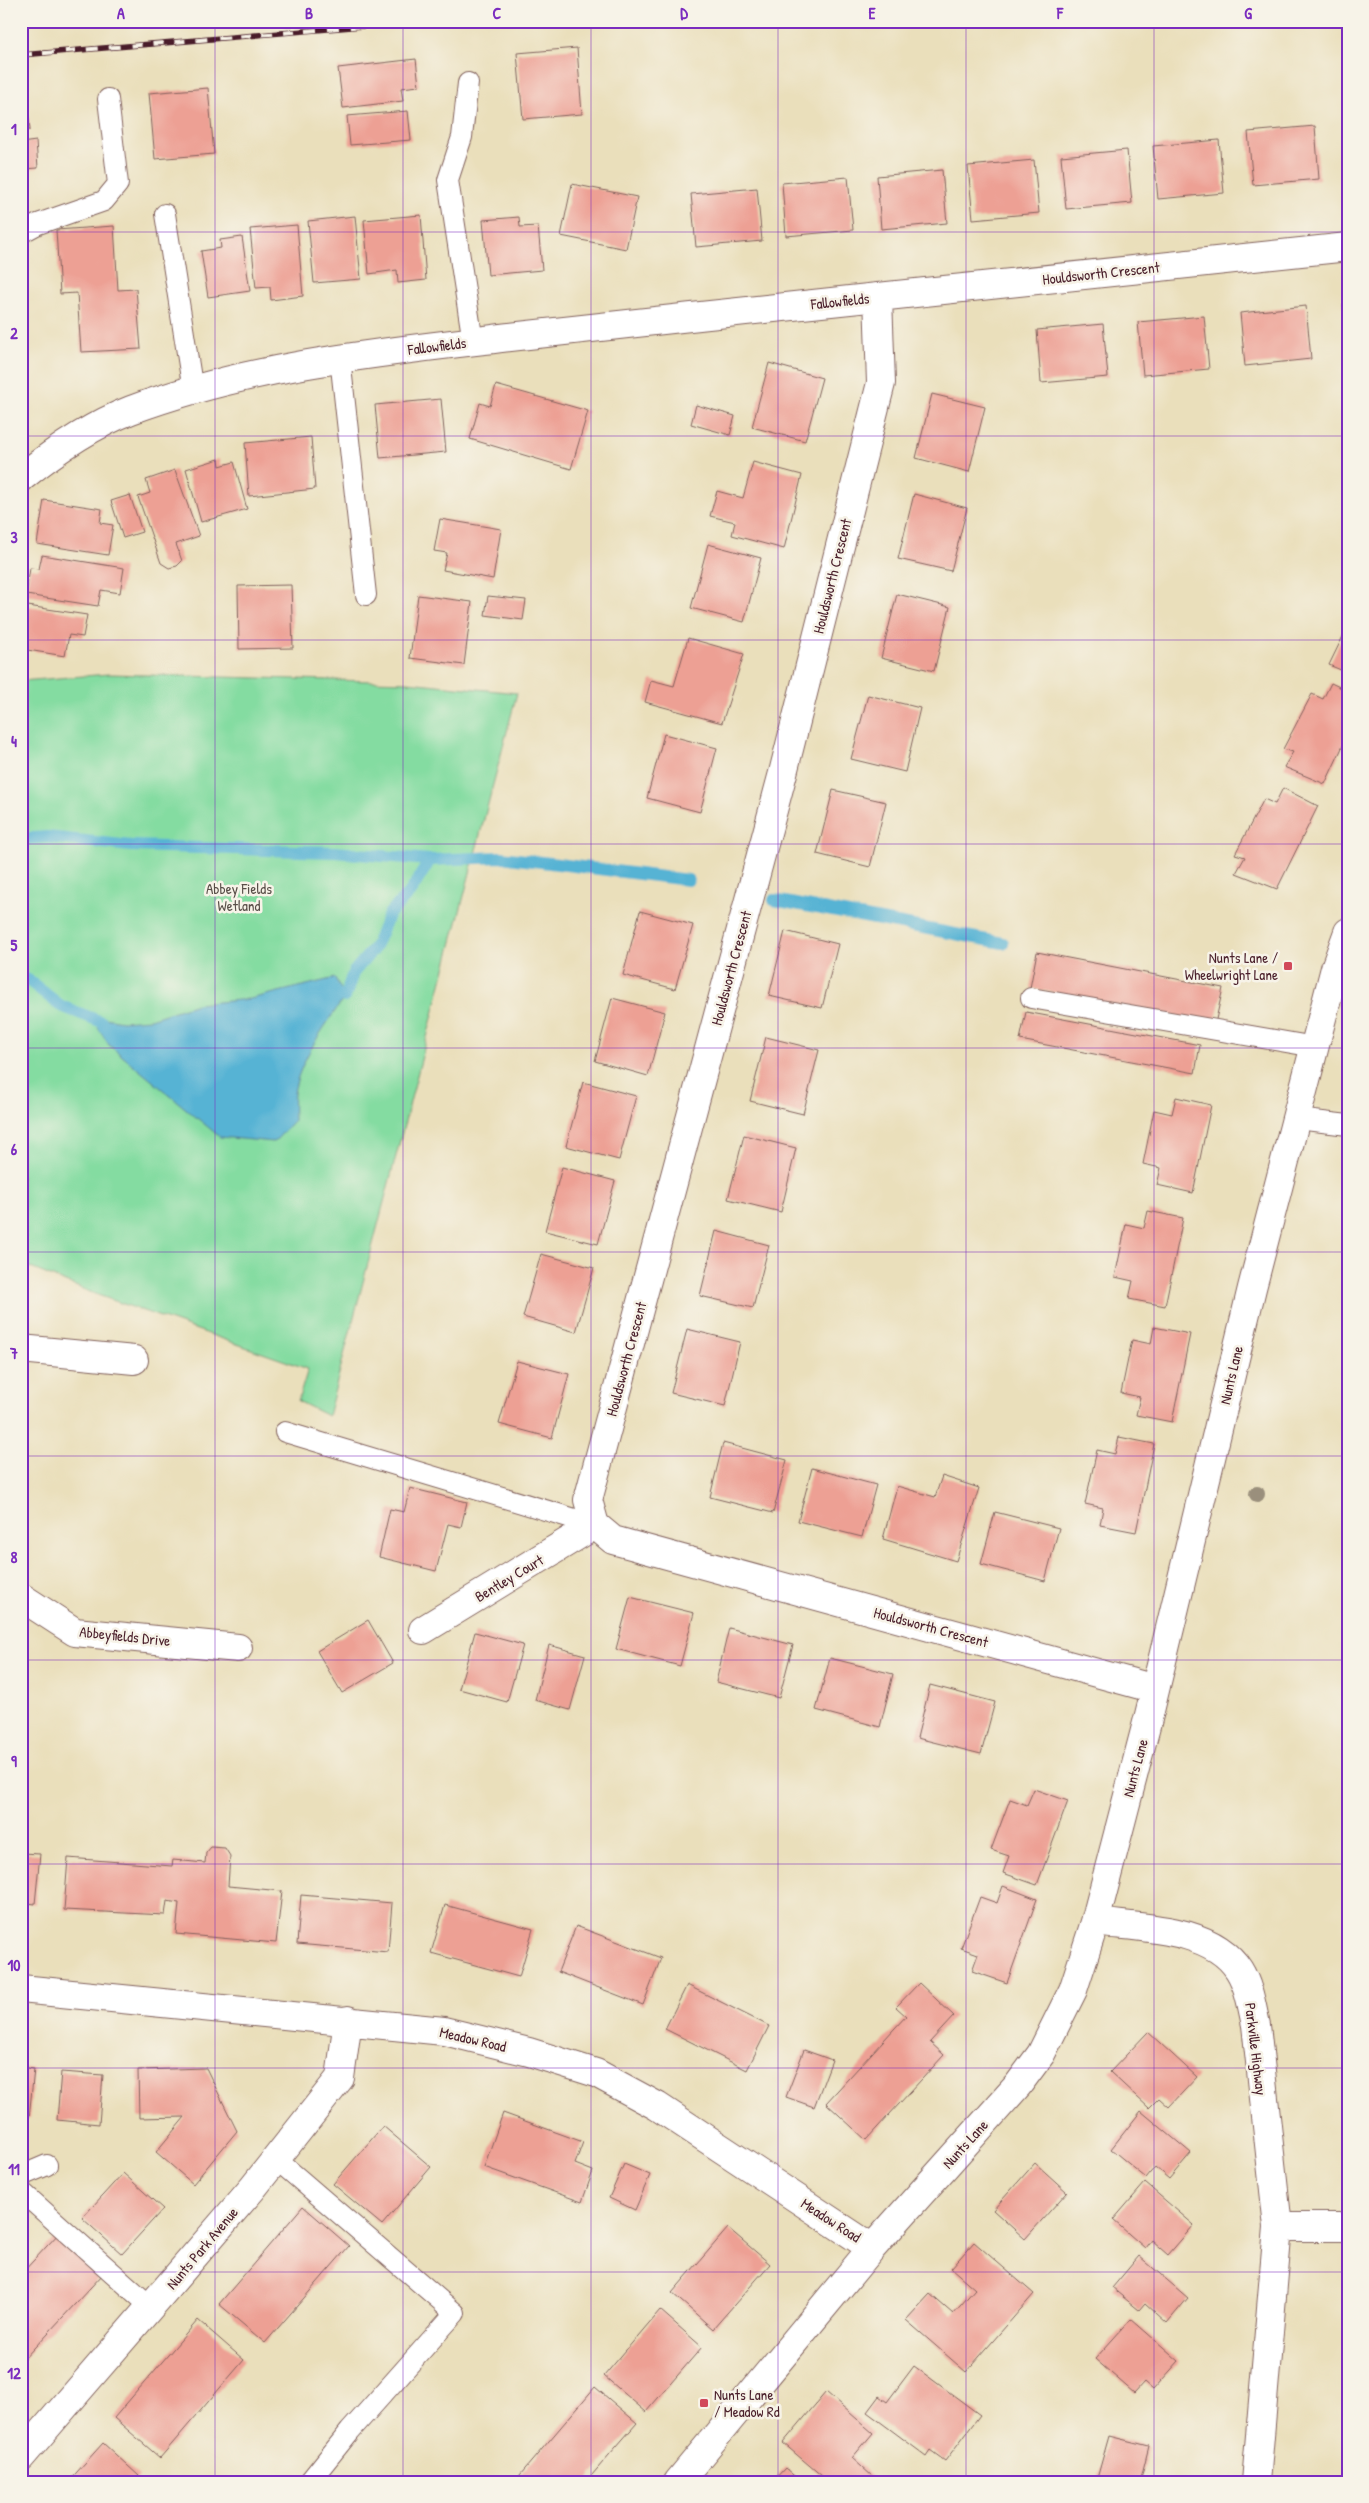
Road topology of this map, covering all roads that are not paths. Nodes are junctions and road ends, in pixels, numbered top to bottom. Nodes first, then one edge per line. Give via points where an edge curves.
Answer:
1 (468, 82) dead end
2 (108, 99) dead end
3 (165, 214) dead end
4 (21, 233) edge
5 (1348, 247) edge
6 (878, 297) junction
7 (473, 342) junction
8 (340, 358) junction
9 (193, 391) junction
10 (21, 478) edge
11 (366, 595) dead end
12 (1348, 932) edge
13 (1030, 998) dead end
14 (1314, 1047) junction
15 (1297, 1119) junction
16 (1348, 1125) edge
17 (21, 1349) edge
18 (134, 1360) dead end
19 (285, 1432) dead end
20 (595, 1525) junction
21 (21, 1597) edge
22 (423, 1630) dead end
23 (238, 1648) dead end
24 (1155, 1689) junction
25 (1095, 1922) junction
26 (21, 1988) edge
27 (348, 2020) junction
28 (276, 2159) junction
29 (47, 2165) dead end
30 (21, 2176) edge
31 (21, 2191) edge
32 (1278, 2227) junction
33 (1348, 2227) edge
34 (872, 2248) junction
35 (151, 2308) junction
36 (21, 2457) edge
37 (309, 2482) edge
38 (678, 2482) edge
39 (1256, 2482) edge

1 - 7 lane via 462,137 448,180
2 - 4 lane via 118,184 104,202
3 - 9 lane
5 - 6 street, Houldsworth Crescent
6 - 7 street, Fallowfields
6 - 20 street, Houldsworth Crescent via 881,383 783,772 588,1500
7 - 8 street, Fallowfields
8 - 9 street, Fallowfields
8 - 11 lane
9 - 10 street, Fallowfields via 129,411 75,439
12 - 14 street, Nunts Lane
13 - 14 lane
14 - 15 street, Nunts Lane
15 - 16 lane
15 - 24 street, Nunts Lane via 1252,1288
17 - 18 street
19 - 20 lane
20 - 22 street, Bentley Court
20 - 24 street, Houldsworth Crescent via 613,1540
21 - 23 street, Abbeyfields Drive via 75,1632
24 - 25 street, Nunts Lane
25 - 32 street, Parkville Highway via 1187,1934 1220,1950 1239,1970 1250,1996 1256,2025
25 - 34 street, Nunts Lane via 1073,1990 1041,2054 1018,2086
26 - 27 street, Meadow Road
27 - 28 street, Nunts Park Avenue via 340,2078
27 - 34 street, Meadow Road via 444,2031 596,2073 657,2106
28 - 35 street, Nunts Park Avenue
28 - 37 lane via 455,2313 350,2430
29 - 30 lane
31 - 35 lane
32 - 33 street
32 - 39 street, Parkville Highway
34 - 38 street, Nunts Lane
35 - 36 street, Nunts Park Avenue

